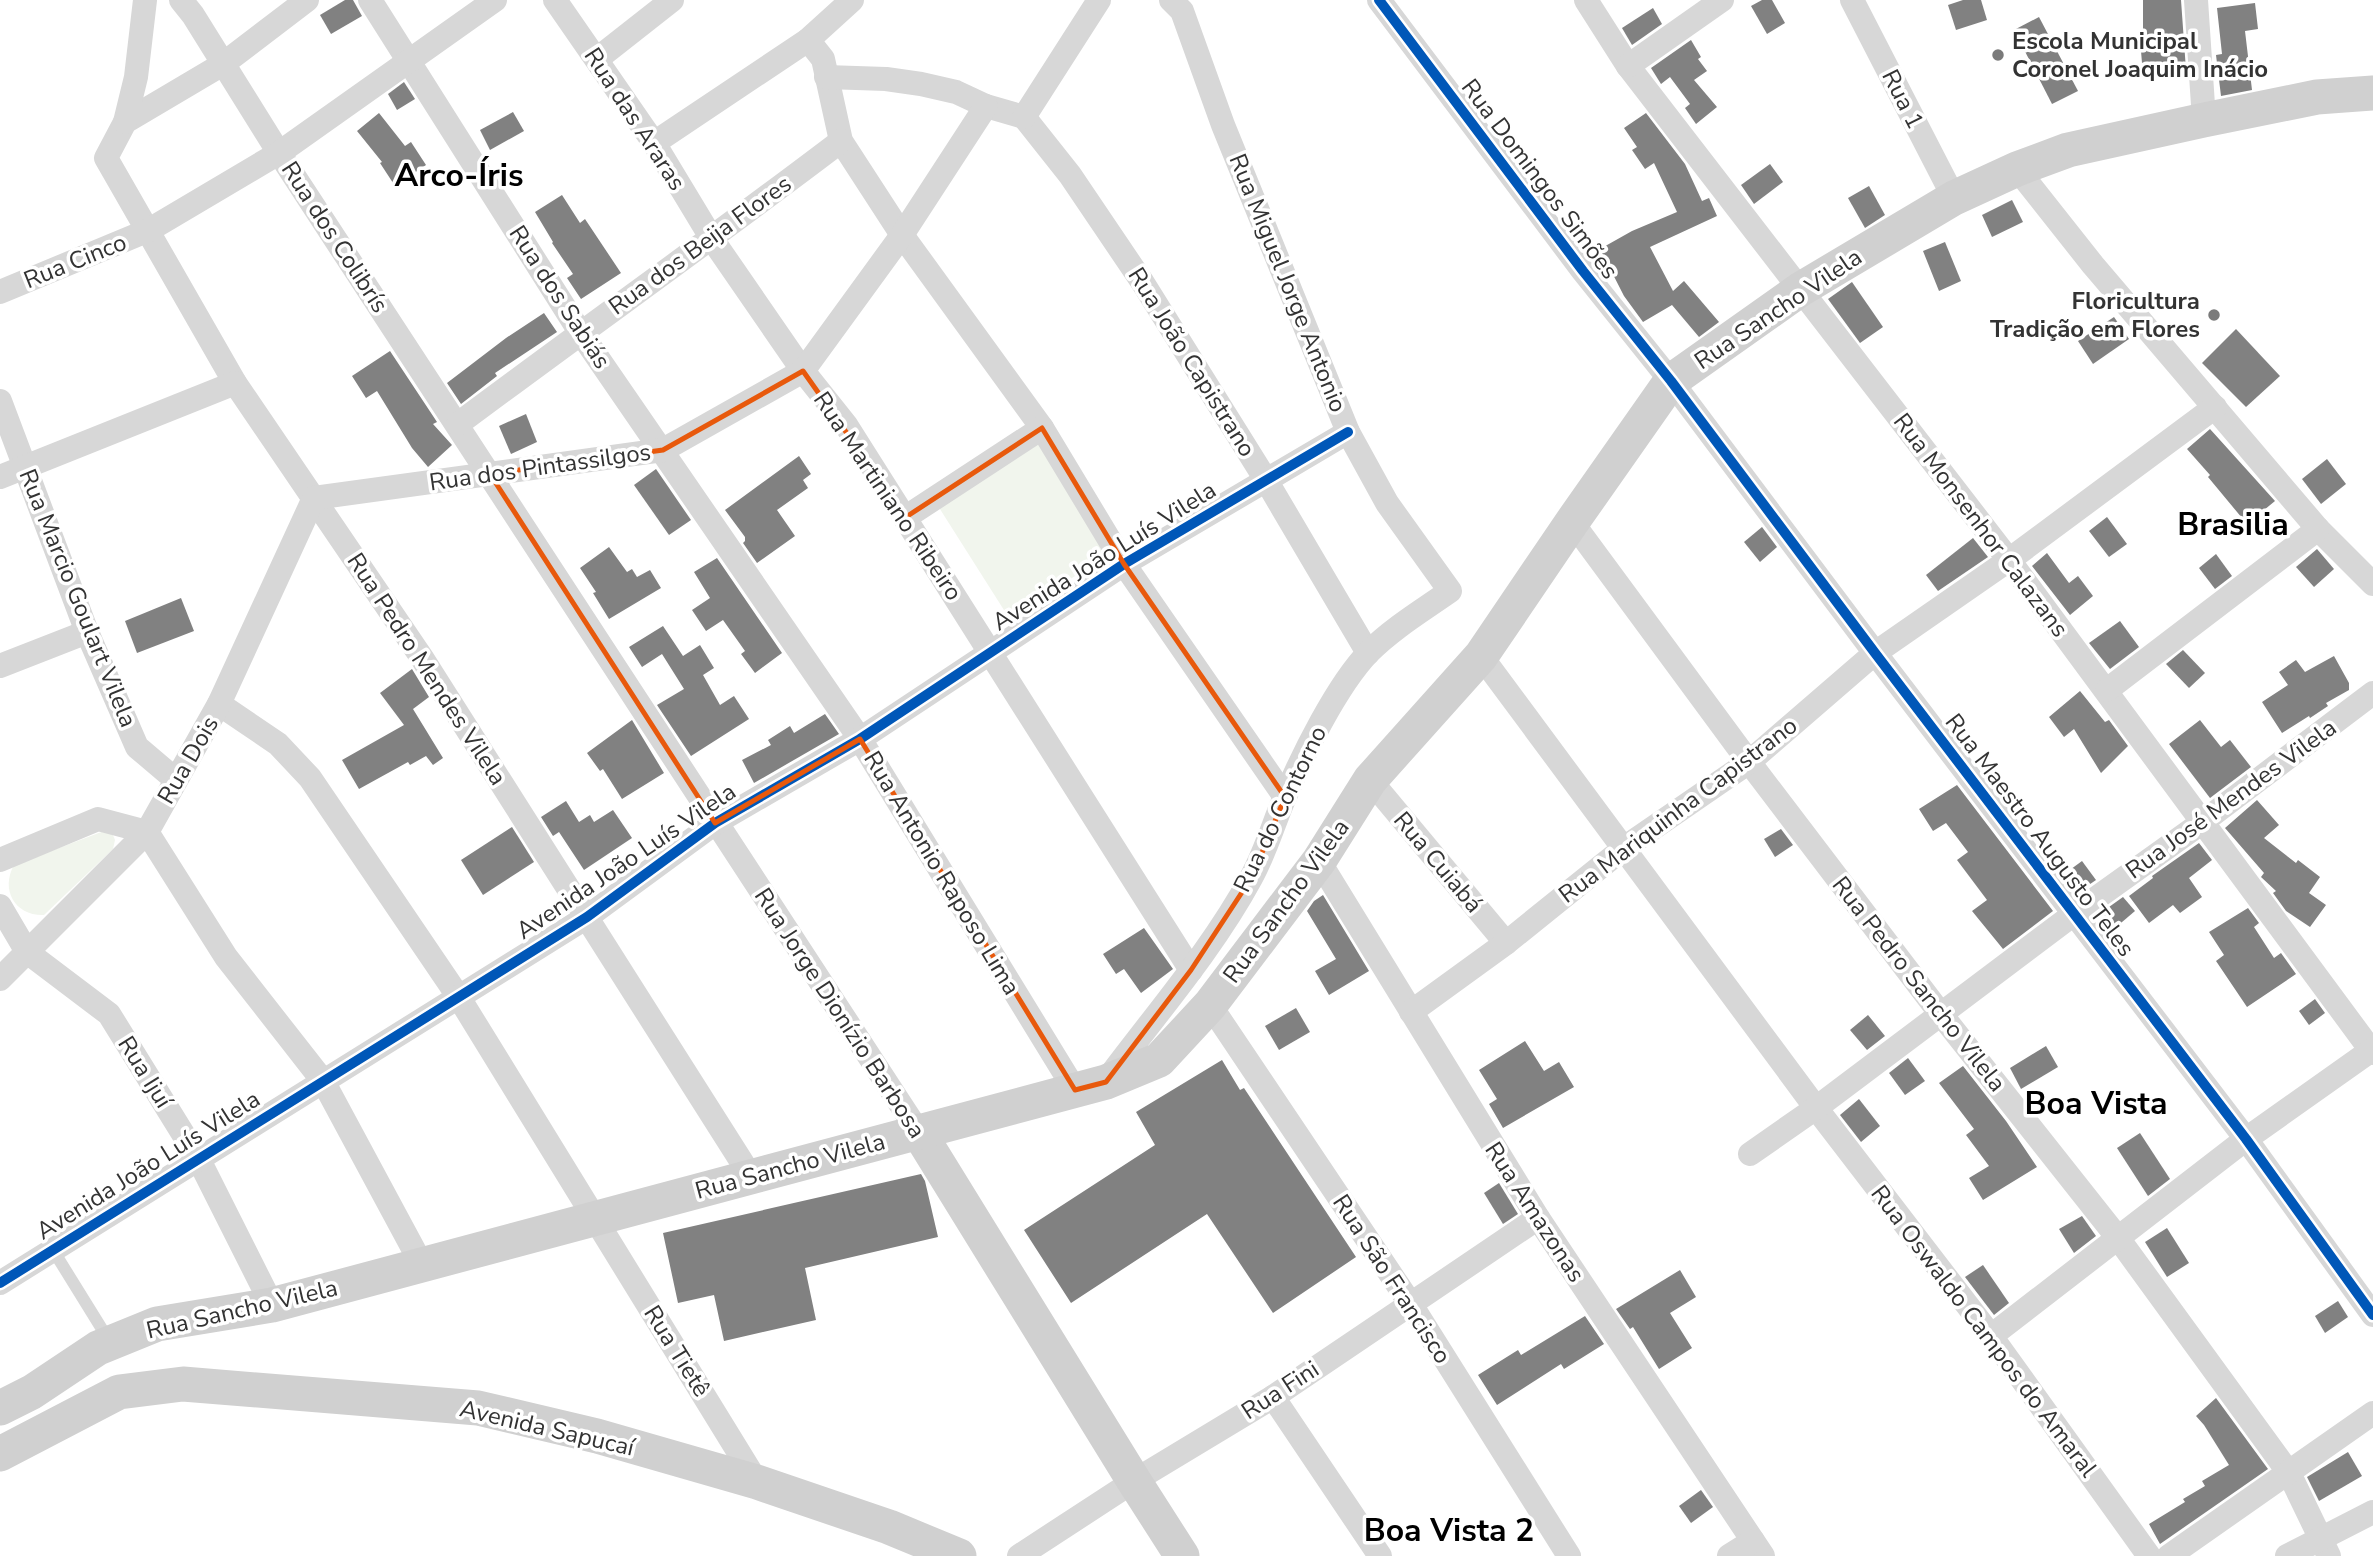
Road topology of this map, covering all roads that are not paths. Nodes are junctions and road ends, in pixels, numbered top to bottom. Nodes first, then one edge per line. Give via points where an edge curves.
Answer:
1 (145, 0) edge
2 (181, 0) edge
3 (307, 0) edge
4 (370, 0) edge
5 (495, 0) edge
6 (555, 0) edge
7 (672, 0) edge
8 (852, 0) edge
9 (1099, 0) edge
10 (1171, 0) edge
11 (1379, 0) edge
12 (1586, 0) edge
13 (1722, 0) edge
14 (1852, 0) edge
15 (2196, 0) edge
16 (808, 40) junction
17 (597, 59) junction
18 (409, 62) junction
19 (223, 64) junction
20 (1628, 66) junction
21 (826, 77) junction
22 (2373, 93) edge
23 (986, 106) junction
24 (1024, 117) junction
25 (2204, 120) junction
26 (125, 122) junction
27 (841, 141) junction
28 (654, 143) junction
29 (279, 153) junction
30 (2017, 169) junction
31 (1954, 198) junction
32 (149, 230) junction
33 (902, 235) junction
34 (712, 239) junction
35 (1801, 289) junction
36 (0, 292) edge
37 (580, 332) junction
38 (803, 371) junction
39 (1671, 382) junction
40 (235, 383) junction
41 (0, 401) edge
42 (2216, 407) junction
43 (458, 424) junction
44 (1042, 428) junction
45 (1348, 432) junction
46 (663, 450) junction
47 (26, 467) junction
48 (490, 474) junction
49 (0, 477) edge
50 (1266, 480) junction
51 (314, 498) junction
52 (906, 517) junction
53 (1572, 522) junction
54 (2318, 529) junction
55 (2009, 560) junction
56 (1124, 564) junction
57 (2373, 584) edge
58 (1450, 591) joint
59 (86, 632) junction
60 (990, 653) junction
61 (1368, 653) junction
62 (1875, 653) junction
63 (1480, 656) junction
64 (0, 666) edge
65 (2107, 690) junction
66 (2373, 693) edge
67 (219, 704) junction
68 (860, 739) junction
69 (1749, 762) junction
70 (176, 780) junction
71 (1370, 780) junction
72 (1285, 797) junction
73 (2204, 821) junction
74 (715, 823) junction
75 (147, 832) junction
76 (1623, 848) junction
77 (0, 860) edge
78 (1319, 861) junction
79 (0, 905) edge
80 (2074, 914) junction
81 (587, 917) junction
82 (1506, 943) junction
83 (27, 952) junction
84 (1191, 970) junction
85 (0, 979) edge
86 (458, 996) junction
87 (1210, 1005) junction
88 (1411, 1012) junction
89 (1940, 1013) junction
90 (2373, 1051) edge
91 (323, 1081) junction
92 (1090, 1086) junction
93 (1816, 1108) junction
94 (918, 1131) junction
95 (2246, 1139) junction
96 (1750, 1154) dead end
97 (198, 1158) junction
98 (752, 1178) junction
99 (1538, 1218) junction
100 (596, 1219) junction
101 (2118, 1238) junction
102 (53, 1250) junction
103 (422, 1265) junction
104 (0, 1283) edge
105 (1410, 1303) junction
106 (272, 1305) junction
107 (2373, 1315) edge
108 (1992, 1336) junction
109 (104, 1345) junction
110 (119, 1392) junction
111 (1273, 1397) junction
112 (0, 1408) edge
113 (2373, 1413) edge
114 (0, 1454) edge
115 (2289, 1474) junction
116 (757, 1482) junction
117 (1133, 1482) junction
118 (2373, 1512) edge
119 (2324, 1547) edge
120 (1758, 1548) edge
121 (959, 1556) edge
122 (1019, 1556) edge
123 (1182, 1556) edge
124 (1380, 1556) edge
125 (1569, 1556) edge
126 (1729, 1556) edge
127 (2149, 1556) edge
128 (2169, 1556) edge
129 (2287, 1556) edge

1 - 26 street via 136,77
2 - 19 street, Rua dos Colibrís
3 - 19 street
4 - 18 street, Rua dos Sabiás
5 - 18 street, Rua Cinco
6 - 17 street, Rua das Araras
7 - 17 street
8 - 16 street
9 - 24 street
10 - 45 street, Rua Miguel Jorge Antonio via 1182,11 1223,125
11 - 39 street, Rua Domingos Simões
12 - 20 street, Rua Monsenhor Calazans
13 - 20 street
14 - 31 street, Rua 1
15 - 25 street
16 - 21 street via 823,59
16 - 28 street
17 - 28 street, Rua das Araras
18 - 29 street, Rua Cinco
18 - 37 street, Rua dos Sabiás
19 - 26 street
19 - 29 street, Rua dos Colibrís
20 - 35 street, Rua Monsenhor Calazans
21 - 23 street via 921,84 956,92
21 - 27 street
22 - 25 main road, Rua Sancho Vilela via 2317,97
23 - 24 street
23 - 33 street, Rua dos Pintassilgos
24 - 50 street, Rua João Capistrano via 1128,262
25 - 30 main road, Rua Sancho Vilela via 2068,150
26 - 32 street, Rua Pedro Mendes Vilela via 106,158
27 - 33 street
27 - 34 street, Rua dos Beija Flores
28 - 34 street, Rua das Araras
29 - 32 street, Rua Cinco
29 - 43 street, Rua dos Colibrís
30 - 31 main road, Rua Sancho Vilela
30 - 42 street
31 - 35 main road, Rua Sancho Vilela
32 - 36 street, Rua Cinco
32 - 40 street, Rua Pedro Mendes Vilela
33 - 38 street, Rua dos Pintassilgos
33 - 44 street
34 - 37 street, Rua dos Beija Flores
34 - 38 street, Rua Martiniano Ribeiro
35 - 39 main road, Rua Sancho Vilela
35 - 55 street, Rua Monsenhor Calazans
37 - 43 street, Rua dos Beija Flores
37 - 46 street, Rua dos Sabiás
38 - 46 street, Rua dos Pintassilgos
38 - 52 street, Rua Martiniano Ribeiro via 846,425
39 - 53 main road, Rua Sancho Vilela
39 - 62 street, Rua Maestro Augusto Teles
40 - 47 street
40 - 51 street, Rua Pedro Mendes Vilela
41 - 47 street, Rua Marcio Goulart Vilela
42 - 54 street
42 - 55 street, Rua Mariquinha Capistrano
43 - 48 street, Rua dos Colibrís
44 - 52 street
44 - 56 street
45 - 50 street, Avenida João Luís Vilela
45 - 58 street, Rua Miguel Jorge Antonio via 1387,503
46 - 48 street, Rua dos Pintassilgos
46 - 68 street, Rua Antonio Raposo Lima
47 - 49 street
47 - 59 street, Rua Marcio Goulart Vilela
48 - 51 street, Rua dos Pintassilgos
48 - 74 street, Rua Jorge Dionízio Barbosa
50 - 56 street, Avenida João Luís Vilela
50 - 61 street, Rua João Capistrano
51 - 67 street, Rua Dois
51 - 81 street, Rua Pedro Mendes Vilela
52 - 60 street, Rua Martiniano Ribeiro
53 - 63 main road, Rua Sancho Vilela
53 - 69 street, Rua Pedro Sancho Vilela
54 - 57 street
54 - 65 street
55 - 62 street, Rua Mariquinha Capistrano
55 - 65 street, Rua Monsenhor Calazans
56 - 60 street, Avenida João Luís Vilela
56 - 72 street
58 - 61 street, Rua do Contorno
59 - 64 street
59 - 70 street, Rua Marcio Goulart Vilela via 137,747
60 - 68 street, Avenida João Luís Vilela
60 - 84 street, Rua Martiniano Ribeiro
61 - 72 street, Rua do Contorno via 1318,729
62 - 69 street, Rua Mariquinha Capistrano
62 - 80 street, Rua Maestro Augusto Teles
63 - 71 main road, Rua Sancho Vilela
63 - 76 street, Rua Oswaldo Campos do Amaral
65 - 73 street, Rua Monsenhor Calazans
66 - 73 street, Rua José Mendes Vilela
67 - 70 street, Rua Dois
67 - 86 street, Rua Tietê via 278,744 310,778
68 - 74 street, Avenida João Luís Vilela
68 - 92 street, Rua Antonio Raposo Lima
69 - 76 street, Rua Mariquinha Capistrano
69 - 89 street, Rua Pedro Sancho Vilela
70 - 75 street, Rua Dois
71 - 78 main road, Rua Sancho Vilela
71 - 82 street, Rua Cuiabá
72 - 84 street, Rua do Contorno via 1252,877
73 - 80 street, Rua José Mendes Vilela
73 - 90 street, Rua Monsenhor Calazans
74 - 81 street, Avenida João Luís Vilela
74 - 94 street, Rua Jorge Dionízio Barbosa
75 - 77 street via 98,819
75 - 83 street, Rua Dois
75 - 91 street via 226,957
76 - 82 street, Rua Mariquinha Capistrano
76 - 93 street, Rua Oswaldo Campos do Amaral
78 - 87 main road, Rua Sancho Vilela
78 - 88 street, Rua Amazonas
79 - 83 street, Rua Ijuí
80 - 89 street, Rua José Mendes Vilela
80 - 95 street, Rua Maestro Augusto Teles
81 - 86 street, Avenida João Luís Vilela
81 - 98 street, Rua Pedro Mendes Vilela
82 - 88 street, Rua Mariquinha Capistrano
83 - 85 street, Rua Dois
83 - 97 street, Rua Ijuí via 110,1014
84 - 92 street, Rua do Contorno
86 - 91 street, Avenida João Luís Vilela
86 - 100 street, Rua Tietê
87 - 92 main road, Rua Sancho Vilela via 1159,1060
87 - 105 street, Rua São Francisco
88 - 99 street, Rua Amazonas
89 - 93 street, Rua José Mendes Vilela
89 - 101 street, Rua Pedro Sancho Vilela
90 - 95 street
91 - 97 street, Avenida João Luís Vilela
91 - 103 street
92 - 94 main road, Rua Sancho Vilela
93 - 96 street, Rua José Mendes Vilela
93 - 108 street, Rua Oswaldo Campos do Amaral
94 - 98 main road, Rua Sancho Vilela
94 - 117 main road, Rua Jorge Dionízio Barbosa
95 - 101 street
95 - 107 street, Rua Maestro Augusto Teles
97 - 102 street, Avenida João Luís Vilela
97 - 106 street, Rua Ijuí
98 - 100 main road, Rua Sancho Vilela
99 - 105 street, Rua Fini
99 - 120 street, Rua Amazonas
100 - 103 main road, Rua Sancho Vilela
100 - 116 street, Rua Tietê
101 - 108 street
101 - 115 street, Rua Pedro Sancho Vilela
102 - 104 street, Avenida João Luís Vilela
102 - 109 lane
103 - 106 main road, Rua Sancho Vilela
105 - 111 street, Rua Fini
105 - 125 street, Rua São Francisco
106 - 109 main road, Rua Sancho Vilela via 157,1324
108 - 127 street, Rua Oswaldo Campos do Amaral
109 - 110 main road via 96,1370 103,1384
109 - 112 main road, Rua Sancho Vilela
110 - 114 main road
110 - 116 main road, Avenida Sapucaí via 183,1384 478,1408
111 - 117 street, Rua Fini
111 - 124 street
113 - 115 street
115 - 119 street, Rua Pedro Sancho Vilela
115 - 128 street
116 - 121 main road, Avenida Sapucaí
117 - 122 street, Rua Fini
117 - 123 main road, Rua Jorge Dionízio Barbosa
118 - 119 street
119 - 129 street
120 - 126 street

